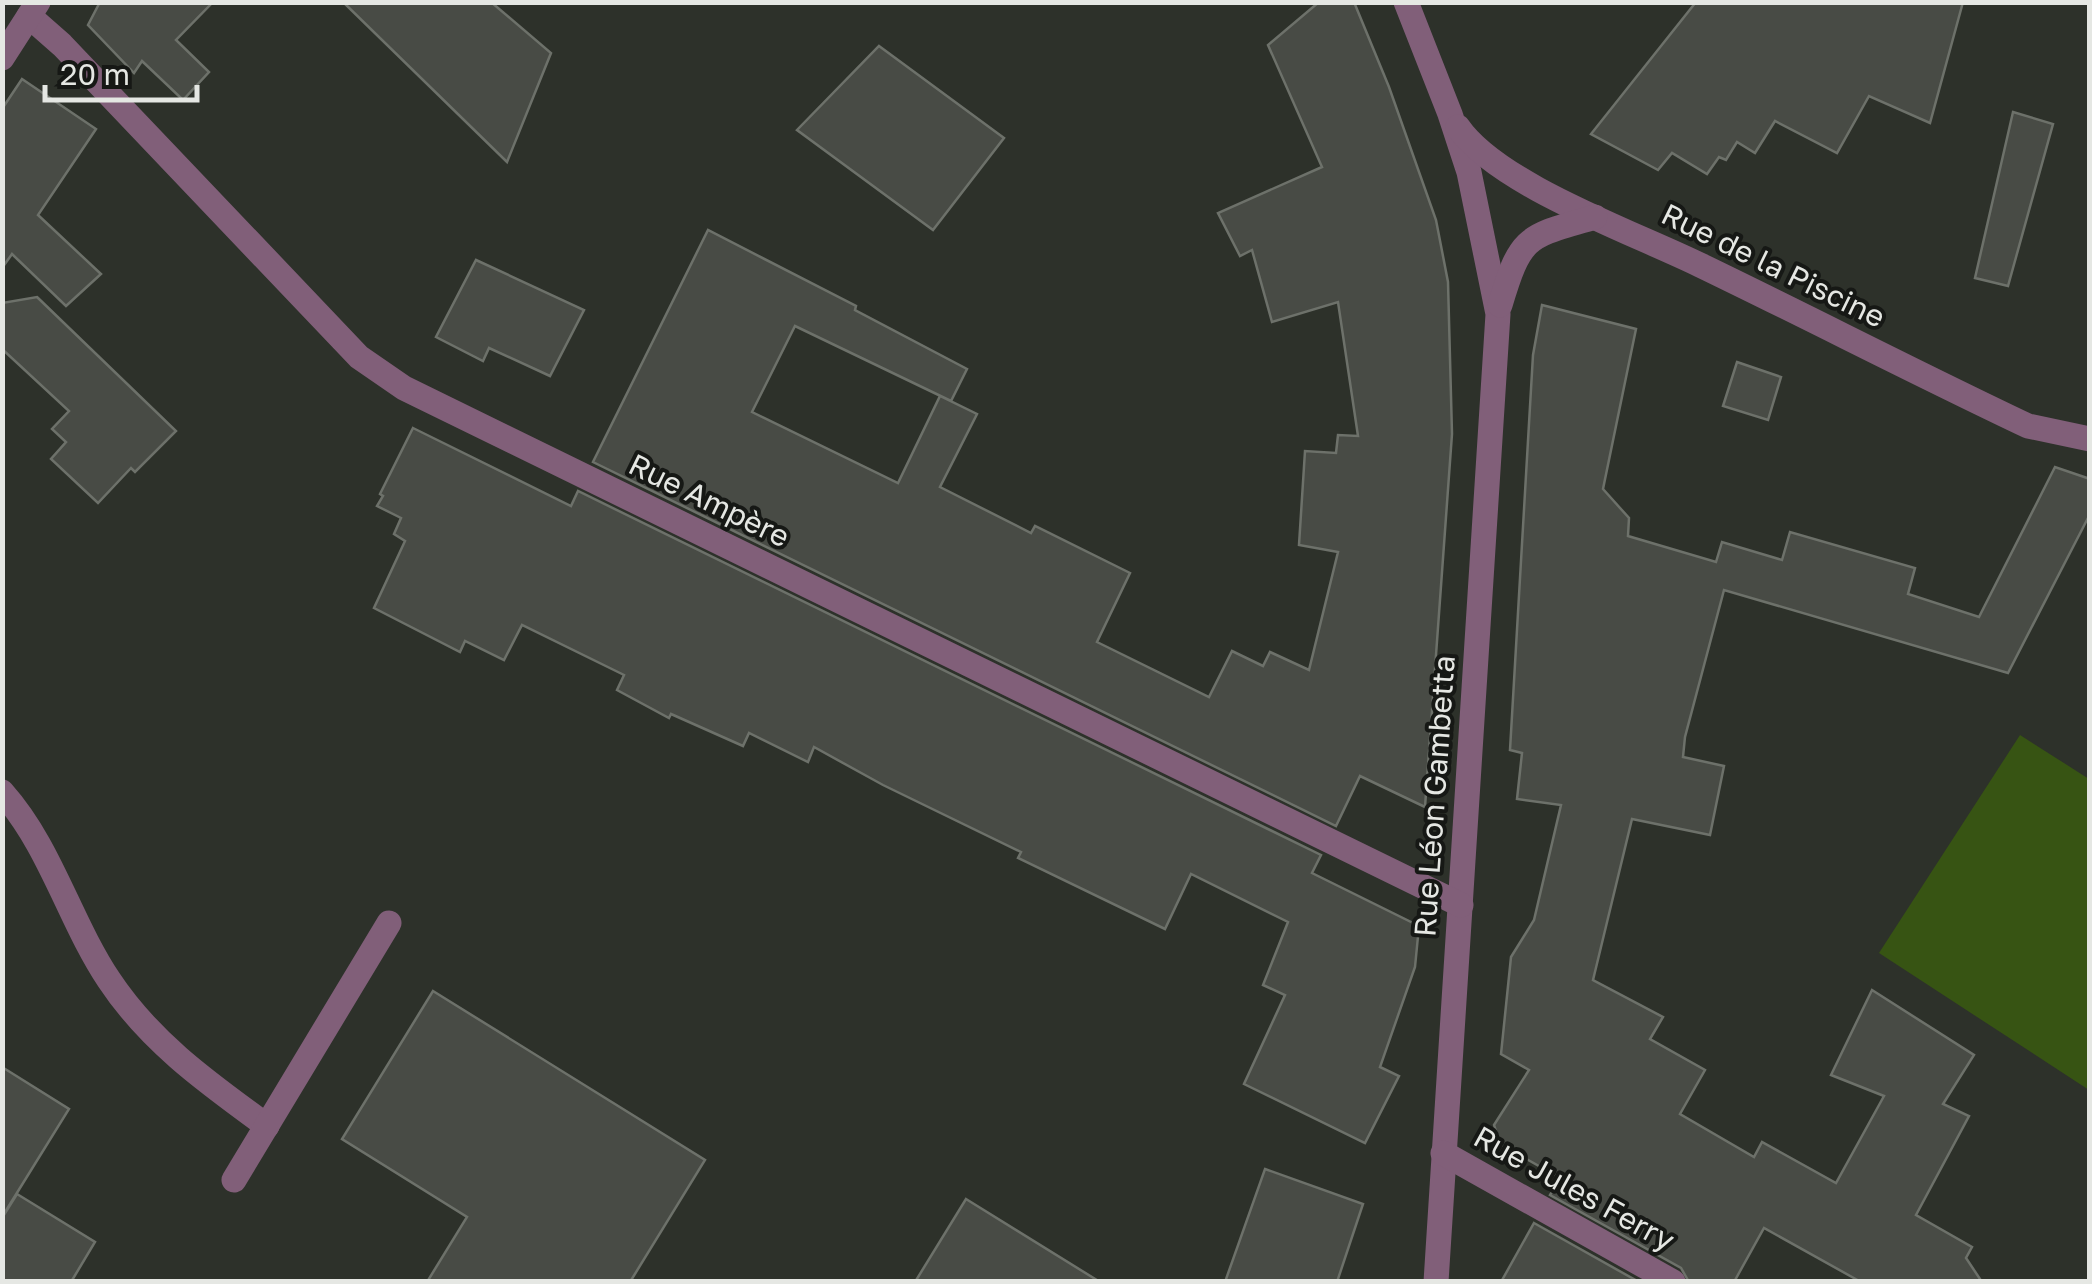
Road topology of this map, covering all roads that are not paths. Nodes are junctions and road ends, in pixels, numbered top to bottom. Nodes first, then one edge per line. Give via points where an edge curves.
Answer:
1 (1406, 4) edge
2 (34, 9) edge
3 (4, 52) edge
4 (1450, 114) junction
5 (1595, 217) junction
6 (1498, 314) junction
7 (2090, 440) edge
8 (2, 792) edge
9 (1461, 905) junction
10 (389, 923) dead end
11 (267, 1126) junction
12 (1444, 1154) junction
13 (234, 1180) dead end
14 (1436, 1282) edge
15 (1673, 1282) edge

1 - 4 street, Rue Léon Gambetta
2 - 3 street
2 - 9 street, Rue Ampère via 359,357 404,388
4 - 5 street, Rue de la Piscine via 1490,160
4 - 6 street, Rue Léon Gambetta
5 - 6 street, Rue Léon Gambetta via 1546,230 1526,245
5 - 7 street, Rue de la Piscine via 2028,426
6 - 9 street, Rue Léon Gambetta
8 - 11 street via 44,852 108,979 137,1018 197,1075
9 - 12 street, Rue Léon Gambetta
10 - 11 street
11 - 13 street
12 - 14 street, Rue Léon Gambetta
12 - 15 street, Rue Jules Ferry

